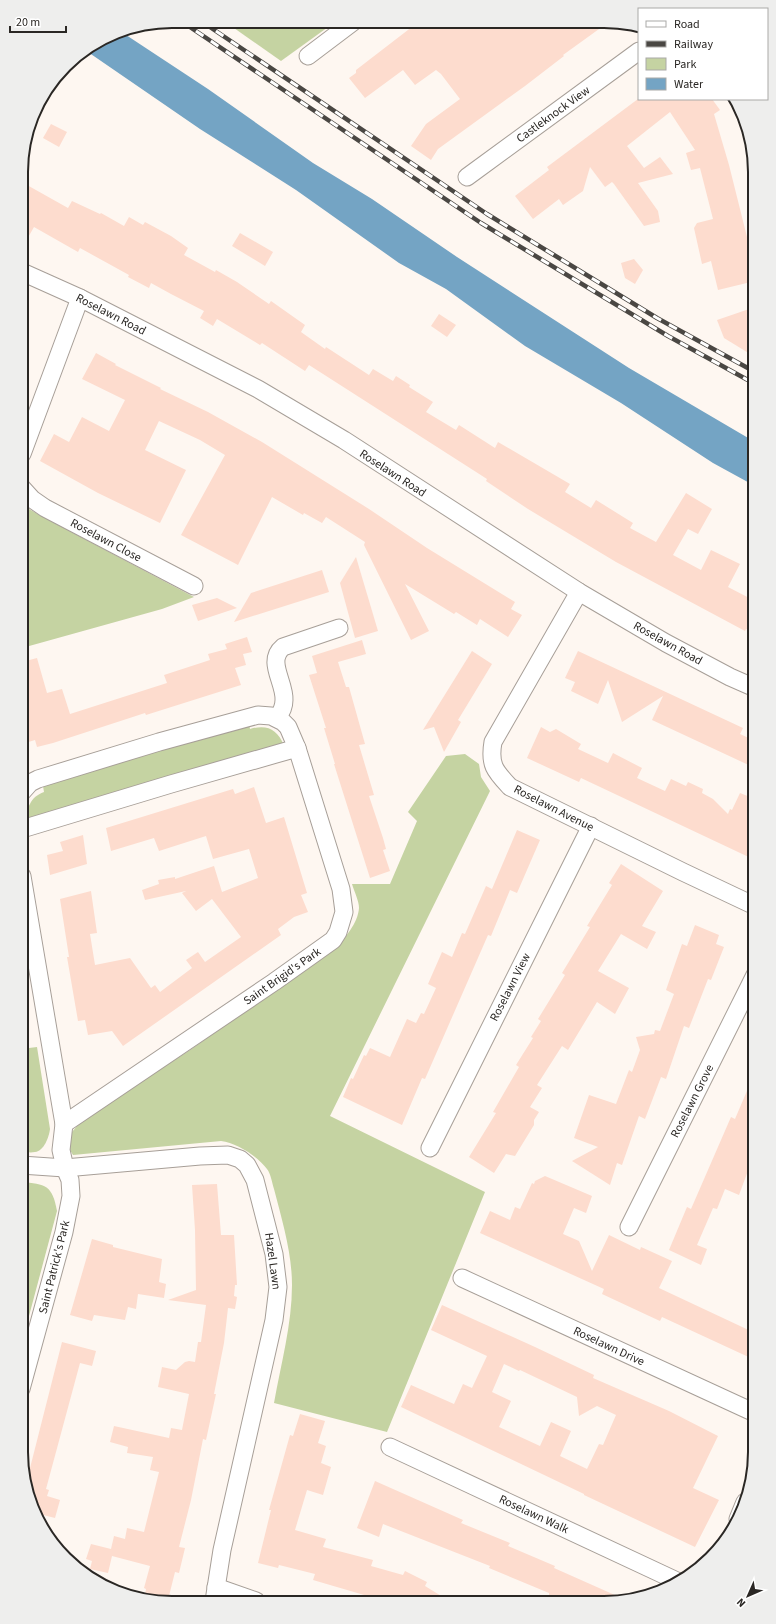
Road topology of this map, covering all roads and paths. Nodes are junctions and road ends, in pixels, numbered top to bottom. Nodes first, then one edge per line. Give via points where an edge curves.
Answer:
1 (345, 28) edge
2 (638, 52) edge
3 (308, 56) dead end
4 (467, 178) dead end
5 (28, 275) edge
6 (80, 298) junction
7 (28, 438) edge
8 (28, 495) edge
9 (194, 586) dead end
10 (579, 592) junction
11 (339, 628) dead end
12 (748, 685) edge
13 (277, 718) junction
14 (297, 748) junction
15 (28, 785) edge
16 (591, 826) junction
17 (28, 828) edge
18 (748, 903) edge
19 (28, 911) edge
20 (748, 989) edge
21 (64, 1124) junction
22 (430, 1148) dead end
23 (28, 1165) edge
24 (65, 1168) junction
25 (629, 1227) dead end
26 (462, 1278) dead end
27 (28, 1364) edge
28 (748, 1411) edge
29 (390, 1447) dead end
30 (672, 1579) edge
31 (215, 1594) edge
32 (227, 1596) edge

1 - 3 street
2 - 4 street, Castleknock View
5 - 6 street, Roselawn Road
6 - 7 street
6 - 10 street, Roselawn Road via 258,389 345,441
8 - 9 street, Roselawn Close via 45,508
10 - 12 street, Roselawn Road via 670,645
10 - 16 street, Roselawn Avenue via 493,742 491,761 510,787
11 - 13 street via 278,651 276,667 284,701
13 - 14 street, Saint Brigid's Park via 288,728
13 - 15 street via 258,715 159,742 38,779
14 - 17 street
14 - 21 street, Saint Brigid's Park via 341,889 344,912 338,932 333,940 280,978
16 - 18 street, Roselawn Avenue
16 - 22 street, Roselawn View
19 - 21 street
20 - 25 street, Roselawn Grove
21 - 24 street via 61,1150
23 - 24 street, Hazel Lawn
24 - 27 street, Saint Patrick's Park via 70,1180 71,1196 60,1247
24 - 31 street, Hazel Lawn via 228,1155 248,1166 255,1180 274,1254 277,1302 222,1550
26 - 28 street, Roselawn Drive
29 - 30 street, Roselawn Walk
31 - 32 street, Hazel Lawn

